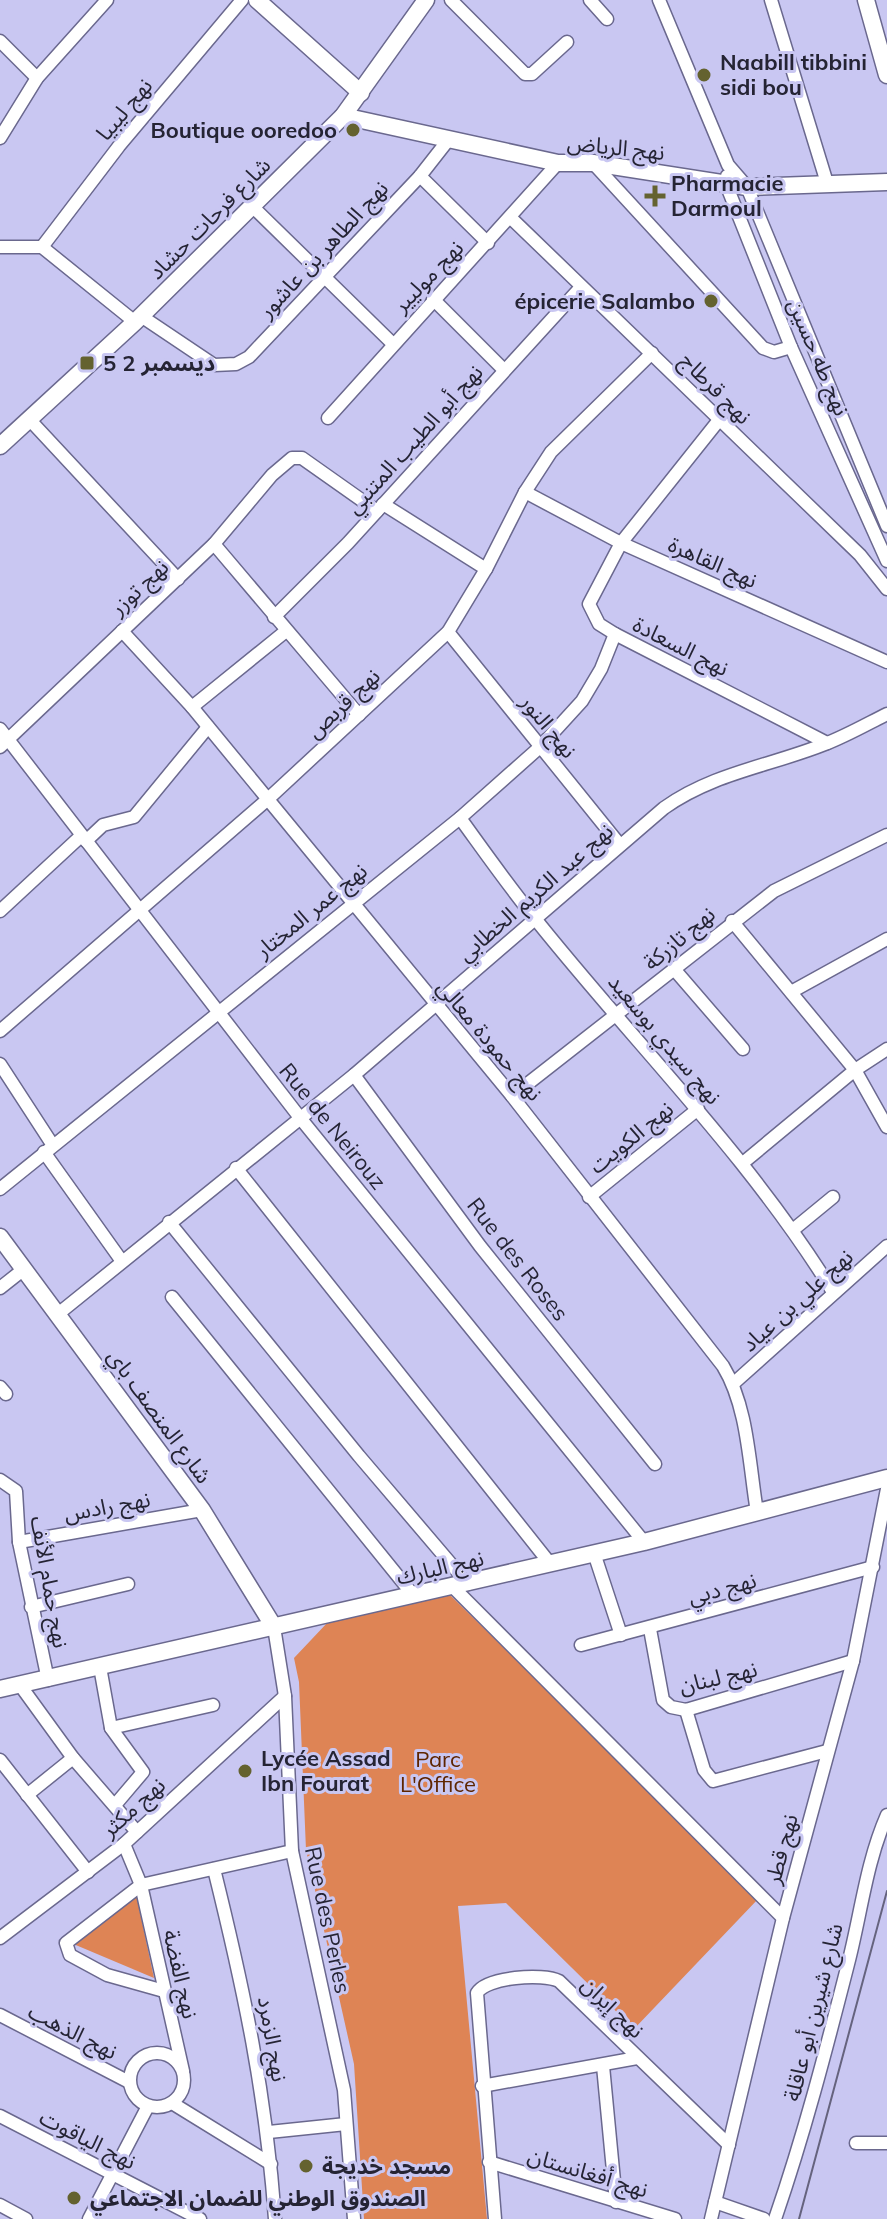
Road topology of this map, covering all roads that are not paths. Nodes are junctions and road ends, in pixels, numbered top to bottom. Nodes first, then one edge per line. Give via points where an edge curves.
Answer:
1 (107, 0) edge
2 (242, 0) edge
3 (257, 0) edge
4 (426, 0) edge
5 (451, 0) edge
6 (590, 0) edge
7 (659, 0) edge
8 (771, 0) edge
9 (866, 0) edge
10 (607, 19) dead end
11 (0, 41) edge
12 (567, 42) dead end
13 (887, 75) edge
14 (37, 78) junction
15 (361, 93) junction
16 (343, 116) junction
17 (0, 138) edge
18 (449, 139) junction
19 (558, 163) junction
20 (593, 163) junction
21 (728, 165) junction
22 (420, 176) junction
23 (887, 182) edge
24 (827, 183) junction
25 (726, 184) junction
26 (747, 187) junction
27 (253, 207) junction
28 (511, 218) junction
29 (488, 243) junction
30 (0, 247) edge
31 (42, 247) junction
32 (325, 277) junction
33 (581, 287) junction
34 (433, 299) junction
35 (138, 319) junction
36 (392, 343) junction
37 (791, 347) junction
38 (652, 353) junction
39 (503, 369) junction
40 (328, 418) dead end
41 (29, 419) junction
42 (719, 420) junction
43 (0, 446) edge
44 (525, 492) junction
45 (380, 507) junction
46 (887, 526) edge
47 (621, 543) junction
48 (214, 544) junction
49 (887, 561) edge
50 (486, 569) junction
51 (178, 579) junction
52 (887, 589) edge
53 (274, 617) junction
54 (122, 631) junction
55 (286, 631) junction
56 (448, 632) junction
57 (615, 634) junction
58 (887, 662) edge
59 (192, 707) junction
60 (887, 714) edge
61 (359, 715) junction
62 (208, 727) junction
63 (3, 738) edge
64 (827, 743) junction
65 (540, 747) junction
66 (268, 799) junction
67 (460, 818) junction
68 (887, 835) edge
69 (83, 839) junction
70 (620, 845) junction
71 (351, 903) junction
72 (140, 909) junction
73 (0, 911) edge
74 (533, 917) junction
75 (732, 921) junction
76 (887, 939) edge
77 (674, 969) junction
78 (791, 992) junction
79 (436, 1006) junction
80 (217, 1013) junction
81 (618, 1014) junction
82 (0, 1031) edge
83 (743, 1049) dead end
84 (887, 1049) edge
85 (0, 1064) edge
86 (855, 1070) junction
87 (354, 1075) junction
88 (512, 1096) junction
89 (698, 1109) junction
90 (301, 1119) junction
91 (887, 1127) edge
92 (48, 1148) junction
93 (744, 1162) junction
94 (236, 1168) junction
95 (0, 1189) edge
96 (589, 1197) junction
97 (833, 1197) dead end
98 (169, 1222) junction
99 (794, 1229) junction
100 (0, 1237) edge
101 (887, 1246) edge
102 (121, 1260) junction
103 (24, 1269) junction
104 (0, 1288) edge
105 (833, 1292) junction
106 (172, 1297) dead end
107 (58, 1314) junction
108 (734, 1383) junction
109 (655, 1464) dead end
110 (887, 1478) edge
111 (0, 1480) edge
112 (887, 1489) edge
113 (202, 1510) junction
114 (757, 1512) junction
115 (19, 1542) junction
116 (644, 1542) junction
117 (594, 1553) junction
118 (548, 1561) junction
119 (873, 1567) junction
120 (128, 1584) dead end
121 (461, 1585) junction
122 (414, 1596) junction
123 (31, 1607) junction
124 (274, 1627) junction
125 (650, 1629) junction
126 (621, 1635) junction
127 (581, 1645) dead end
128 (853, 1661) junction
129 (100, 1667) junction
130 (48, 1680) junction
131 (20, 1685) junction
132 (0, 1689) edge
133 (285, 1696) junction
134 (213, 1705) dead end
135 (686, 1710) junction
136 (111, 1728) junction
137 (827, 1751) junction
138 (73, 1758) junction
139 (0, 1760) edge
140 (27, 1795) junction
141 (115, 1805) junction
142 (887, 1815) edge
143 (137, 1832) junction
144 (124, 1844) junction
145 (292, 1851) junction
146 (214, 1869) junction
147 (88, 1872) junction
148 (141, 1885) junction
149 (783, 1918) junction
150 (0, 1938) edge
151 (164, 1991) junction
152 (0, 2015) edge
153 (637, 2058) junction
154 (603, 2066) junction
155 (183, 2071) junction
156 (129, 2082) junction
157 (482, 2086) junction
158 (172, 2103) junction
159 (148, 2106) junction
160 (0, 2116) edge
161 (346, 2124) junction
162 (269, 2132) junction
163 (856, 2143) dead end
164 (887, 2143) edge
165 (729, 2145) junction
166 (489, 2162) junction
167 (271, 2164) junction
168 (113, 2175) junction
169 (616, 2202) junction
170 (715, 2202) junction
171 (0, 2205) edge
172 (26, 2219) edge
173 (89, 2219) edge
174 (200, 2219) edge
175 (275, 2219) edge
176 (354, 2219) edge
177 (495, 2219) edge
178 (675, 2219) edge
179 (711, 2219) edge
180 (764, 2219) edge
181 (775, 2219) edge

1 - 14 street
2 - 31 street, نهج ليبيا
3 - 15 street
4 - 15 street, شارع فرحات حشاد
5 - 12 street via 525,74 532,74
6 - 10 street
7 - 21 street, نهج طه حسين
8 - 24 street
9 - 13 street
11 - 14 street
14 - 17 street
15 - 16 street, شارع فرحات حشاد
16 - 18 street, نهج الرياض
16 - 27 street, شارع فرحات حشاد
18 - 19 street, نهج الرياض
18 - 22 street, نهج الطاهر بن عاشور
19 - 20 street, نهج الرياض
19 - 28 street, نهج موليير
20 - 25 street, نهج الرياض
20 - 37 street via 763,348 774,352
21 - 25 street, نهج طه حسين
21 - 26 street, نهج طه حسين
22 - 29 street
22 - 32 street, نهج الطاهر بن عاشور
23 - 24 street, نهج الرياض
24 - 26 street, نهج الرياض
25 - 26 street, نهج الرياض
25 - 37 street, نهج طه حسين
26 - 46 street, نهج طه حسين
27 - 32 street
27 - 35 street, شارع فرحات حشاد
28 - 29 street, نهج موليير
28 - 33 street, نهج قرطاج
29 - 34 street, نهج موليير
30 - 31 street
31 - 35 street
32 - 35 street, نهج الطاهر بن عاشور via 249,357 236,364 214,365
32 - 36 street
33 - 38 street, نهج قرطاج
33 - 39 street, نهج أبو الطيب المتنبي
34 - 36 street, نهج موليير
34 - 39 street
35 - 41 street, شارع فرحات حشاد
36 - 40 street, نهج موليير
37 - 49 street, نهج طه حسين
38 - 42 street, نهج قرطاج
38 - 44 street, نهج قربص via 551,452
39 - 45 street, نهج أبو الطيب المتنبي
41 - 43 street, شارع فرحات حشاد
41 - 51 street
42 - 47 street
42 - 52 street, نهج قرطاج via 860,555
44 - 47 street, نهج القاهرة
44 - 50 street, نهج قربص
45 - 48 street, نهج توزر via 302,458 292,458
45 - 50 street
45 - 53 street, نهج أبو الطيب المتنبي
47 - 57 street, نهج السعادة via 589,604 599,624
47 - 58 street, نهج القاهرة
48 - 51 street, نهج توزر
48 - 53 street
50 - 56 street, نهج قربص
51 - 54 street, نهج توزر
53 - 55 street
54 - 59 street, نهج حمودة معالي
54 - 63 street, نهج توزر
55 - 59 street
55 - 61 street
56 - 61 street, نهج قربص
56 - 65 street, نهج النور
57 - 64 street, نهج السعادة
57 - 65 street, نهج عمر المختار via 582,701
59 - 62 street, نهج حمودة معالي
60 - 64 street, نهج عبد الكريم الخطابي
61 - 66 street, نهج قربص
62 - 66 street, نهج حمودة معالي
62 - 69 street via 134,817 103,825
63 - 69 street, Rue de Neirouz
64 - 70 street, نهج عبد الكريم الخطابي via 690,789
65 - 67 street, نهج عمر المختار
65 - 70 street, نهج النور
66 - 71 street, نهج حمودة معالي
66 - 72 street, نهج قربص
67 - 71 street, نهج عمر المختار
67 - 74 street, نهج سيدي بوسعيد
68 - 75 street, نهج تازركة via 774,891
69 - 72 street, Rue de Neirouz
69 - 73 street
70 - 74 street, نهج عبد الكريم الخطابي
71 - 79 street, نهج حمودة معالي
71 - 80 street, نهج عمر المختار
72 - 80 street, Rue de Neirouz
72 - 82 street, نهج قربص
74 - 79 street, نهج عبد الكريم الخطابي
74 - 81 street, نهج سيدي بوسعيد
75 - 77 street, نهج تازركة
75 - 78 street
76 - 78 street
77 - 81 street, نهج تازركة
77 - 83 street
78 - 86 street
79 - 87 street, نهج عبد الكريم الخطابي
79 - 88 street, نهج حمودة معالي
80 - 90 street, Rue de Neirouz
80 - 92 street, نهج عمر المختار
81 - 88 street, نهج تازركة
81 - 89 street, نهج سيدي بوسعيد
84 - 86 street
85 - 92 street
86 - 91 street
86 - 93 street
87 - 90 street, نهج عبد الكريم الخطابي
87 - 109 street, Rue des Roses via 480,1246
88 - 96 street, نهج حمودة معالي
89 - 93 street, نهج سيدي بوسعيد
89 - 96 street, نهج الكويت
90 - 94 street, نهج عبد الكريم الخطابي
90 - 116 street, Rue de Neirouz
92 - 95 street, نهج عمر المختار
92 - 102 street
93 - 99 street, نهج سيدي بوسعيد
94 - 98 street, نهج عبد الكريم الخطابي
94 - 118 street
96 - 108 street, نهج حمودة معالي
97 - 99 street
98 - 102 street, نهج عبد الكريم الخطابي
98 - 121 street
99 - 105 street, نهج سيدي بوسعيد
100 - 103 street, شارع المنصف باي
101 - 105 street, نهج علي بن عياد
102 - 107 street, نهج عبد الكريم الخطابي
103 - 104 street
103 - 107 street, شارع المنصف باي
105 - 108 street, نهج علي بن عياد
106 - 122 street
107 - 113 street, شارع المنصف باي
108 - 114 street, نهج حمودة معالي
110 - 114 street, نهج البارك
111 - 115 street, نهج حمام الأنف via 16,1491
112 - 119 street, نهج قطر
113 - 115 street, نهج رادس
113 - 124 street, شارع المنصف باي
114 - 116 street, نهج البارك
115 - 123 street, نهج حمام الأنف
116 - 117 street, نهج البارك
117 - 118 street, نهج البارك
117 - 126 street
118 - 121 street, نهج البارك
119 - 125 street, نهج دبي
119 - 128 street, نهج قطر
120 - 123 street
121 - 122 street, نهج البارك
121 - 149 street
122 - 124 street, نهج البارك
123 - 130 street, نهج حمام الأنف
124 - 129 street, نهج البارك
124 - 133 street, Rue des Perles
125 - 126 street, نهج دبي
125 - 135 street, نهج لبنان via 663,1700
126 - 127 street, نهج دبي
128 - 135 street, نهج لبنان
128 - 137 street, نهج قطر
129 - 130 street, نهج البارك
129 - 136 street
130 - 131 street, نهج البارك
131 - 132 street, نهج البارك
131 - 138 street
133 - 143 street, نهج مكثر
133 - 145 street, Rue des Perles
134 - 136 street
135 - 137 street via 704,1770 713,1781
136 - 141 street via 143,1772
137 - 149 street, نهج قطر
138 - 140 street
138 - 141 street
139 - 140 street
140 - 147 street
141 - 143 street
142 - 181 street, شارع شيرين أبو عاقلة via 870,1858 849,1960
143 - 144 street, نهج مكثر
144 - 147 street, نهج مكثر
144 - 148 street, نهج الفضة
145 - 146 street
145 - 161 street, Rue des Perles via 341,2075
146 - 148 street
146 - 162 street, نهج الزمرد via 250,2016
147 - 150 street, نهج مكثر
148 - 151 street, نهج الفضة
148 - 151 street via 69,1938 66,1949 107,1975
149 - 165 street, نهج قطر
151 - 155 street, نهج الفضة
152 - 156 street, نهج الذهب
153 - 154 street
153 - 157 street, نهج إيران via 550,1977 484,1984 477,1993
153 - 165 street, نهج إيران
154 - 157 street
154 - 169 street
155 - 156 street via 174,2058 159,2052 144,2055 132,2066
155 - 158 street via 184,2085
156 - 159 street via 134,2097
157 - 166 street, نهج إيران
158 - 159 street
158 - 167 street
159 - 168 street
160 - 168 street, نهج الياقوت
161 - 162 street
161 - 176 street, Rue des Perles
162 - 167 street, نهج الزمرد
163 - 164 street
165 - 170 street, نهج قطر
166 - 169 street, نهج أفغانستان
166 - 177 street, نهج إيران
167 - 175 street, نهج الزمرد
168 - 173 street
168 - 174 street, نهج الياقوت
169 - 178 street, نهج أفغانستان
170 - 179 street, نهج قطر
170 - 180 street
171 - 172 street

